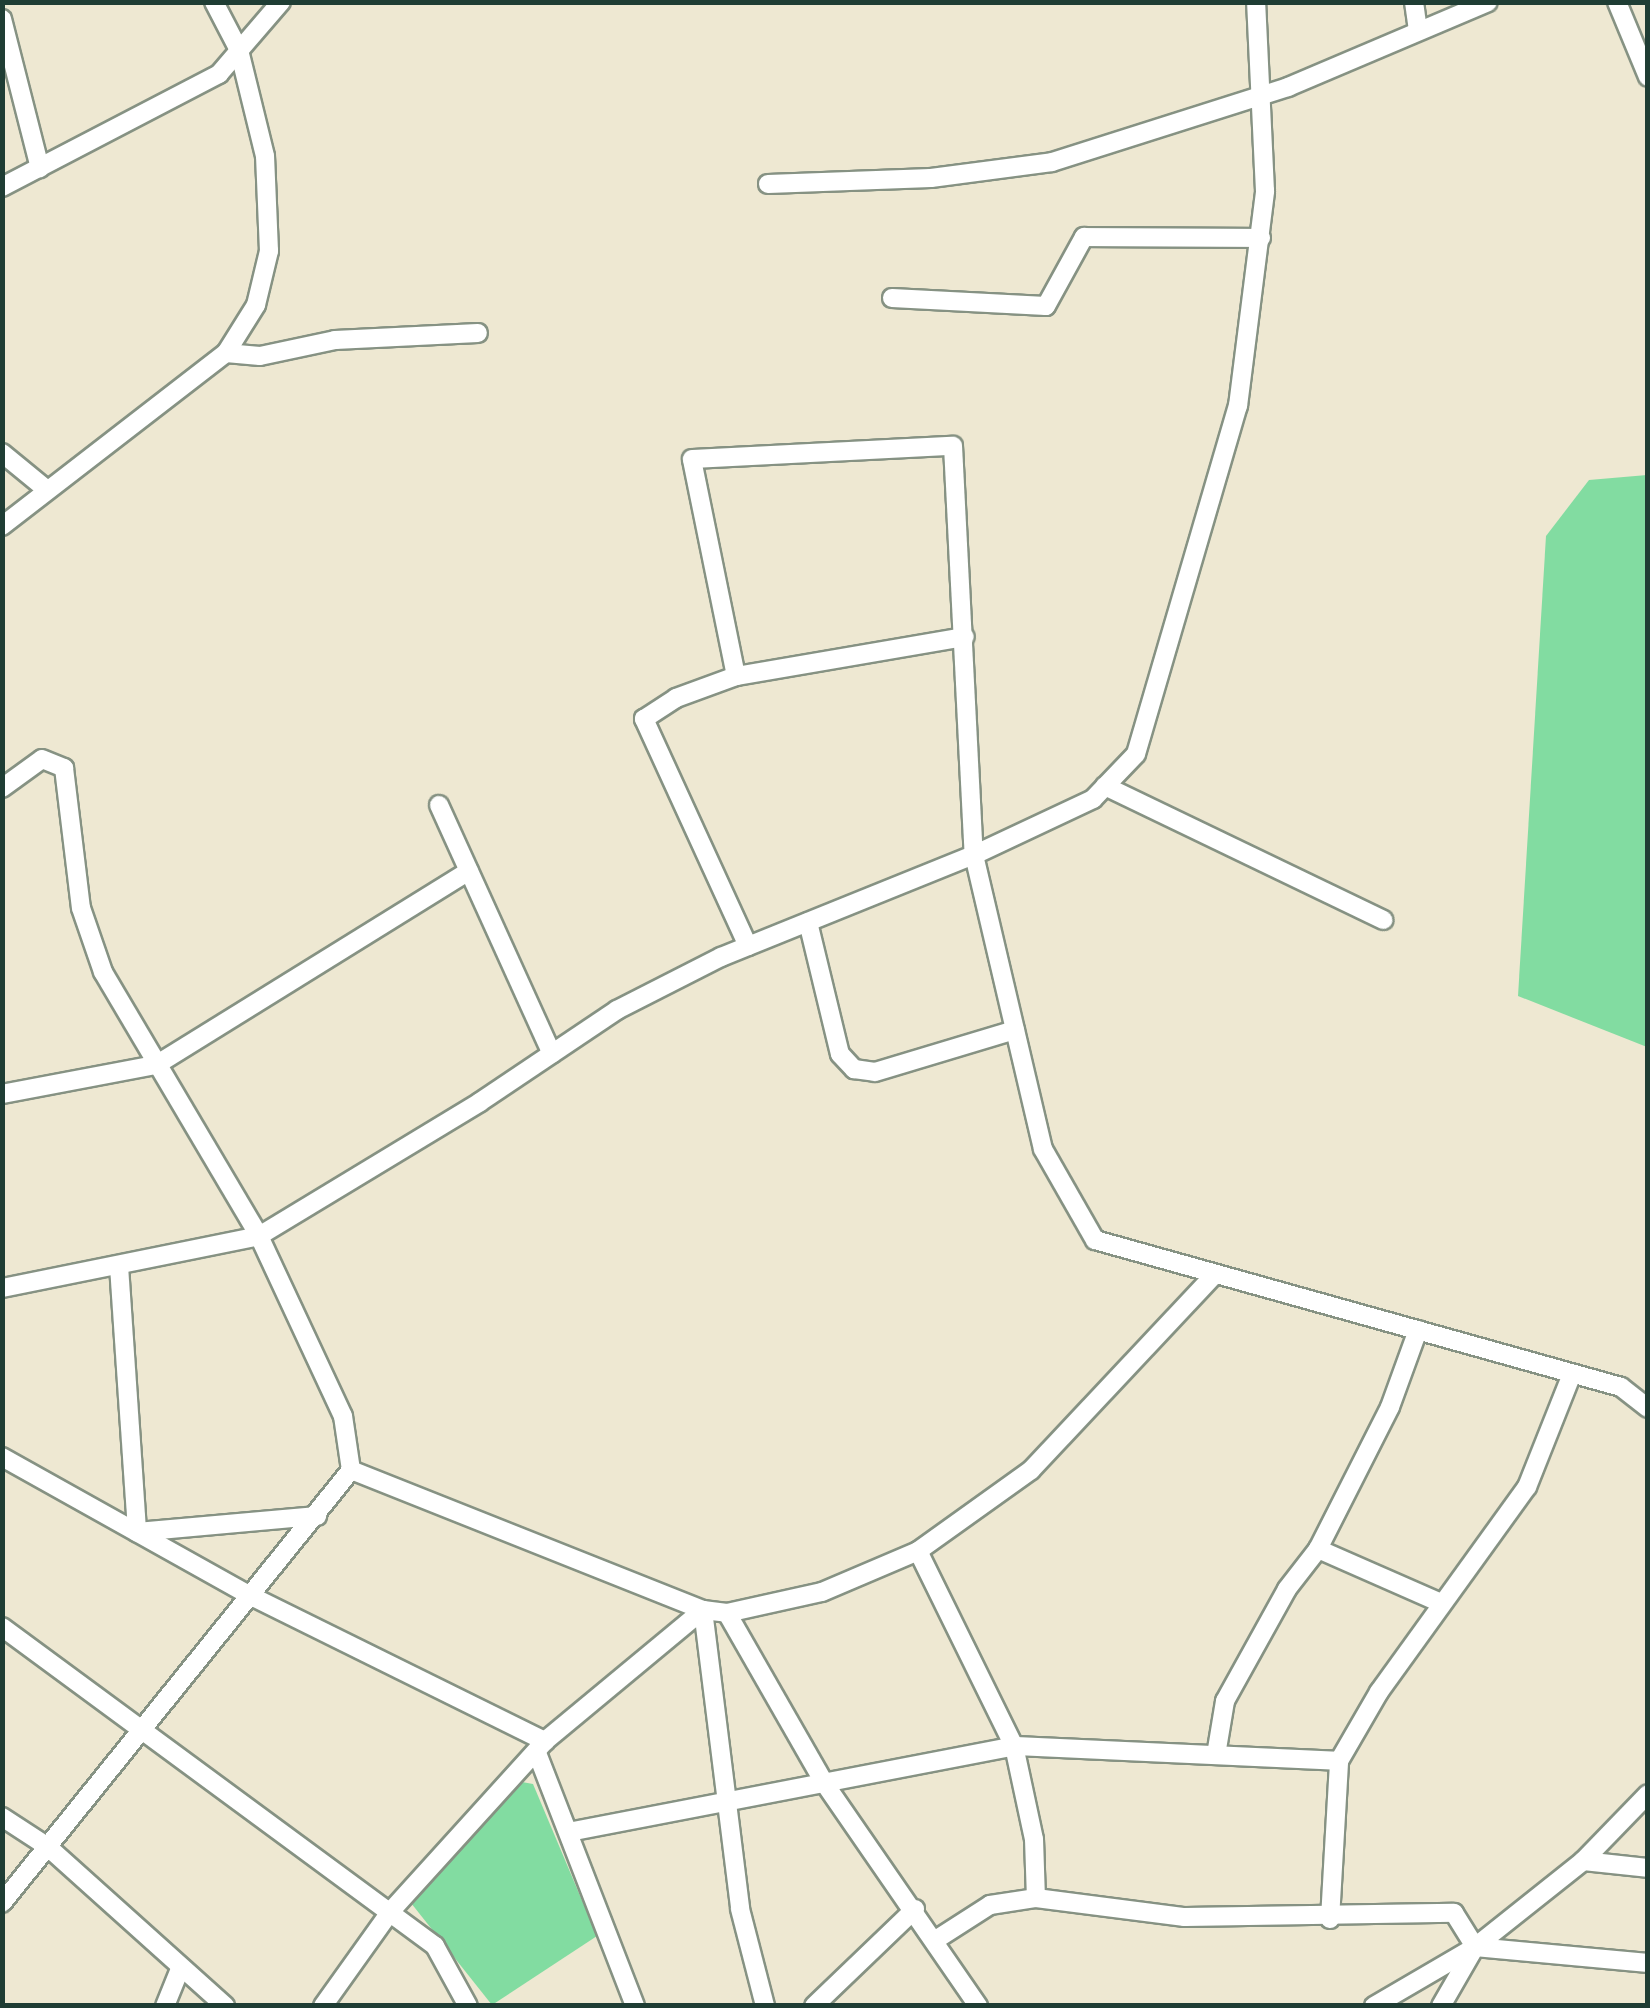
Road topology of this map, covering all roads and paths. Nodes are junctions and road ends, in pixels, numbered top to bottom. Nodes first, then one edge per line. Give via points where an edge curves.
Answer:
1 (214, 2) edge
2 (281, 2) edge
3 (1256, 2) edge
4 (1414, 2) edge
5 (1488, 2) edge
6 (1617, 2) edge
7 (2, 19) edge
8 (1418, 30) junction
9 (239, 50) junction
10 (1648, 77) edge
11 (1262, 94) junction
12 (40, 168) junction
13 (768, 184) dead end
14 (2, 188) edge
15 (1260, 238) junction
16 (892, 298) dead end
17 (478, 333) dead end
18 (226, 353) junction
19 (2, 453) edge
20 (47, 490) junction
21 (2, 526) edge
22 (965, 636) junction
23 (736, 676) junction
24 (1105, 786) junction
25 (2, 788) edge
26 (439, 805) dead end
27 (974, 856) junction
28 (469, 872) junction
29 (1383, 920) dead end
30 (808, 922) junction
31 (748, 946) junction
32 (1015, 1030) junction
33 (552, 1054) junction
34 (156, 1065) junction
35 (2, 1094) edge
36 (259, 1236) junction
37 (119, 1266) junction
38 (1215, 1274) junction
39 (2, 1288) edge
40 (1418, 1330) junction
41 (1572, 1374) junction
42 (1648, 1408) edge
43 (2, 1457) edge
44 (351, 1470) junction
45 (316, 1516) junction
46 (137, 1532) junction
47 (1318, 1549) junction
48 (918, 1551) junction
49 (253, 1597) junction
50 (1441, 1603) junction
51 (703, 1610) junction
52 (727, 1613) junction
53 (2, 1626) edge
54 (143, 1731) junction
55 (541, 1746) junction
56 (1014, 1746) junction
57 (1216, 1755) junction
58 (1339, 1761) junction
59 (825, 1784) junction
60 (1648, 1794) edge
61 (724, 1797) junction
62 (2, 1817) edge
63 (568, 1832) junction
64 (48, 1847) junction
65 (1583, 1861) junction
66 (1648, 1868) edge
67 (1036, 1898) junction
68 (2, 1903) edge
69 (915, 1909) junction
70 (390, 1912) junction
71 (1330, 1919) junction
72 (937, 1938) junction
73 (1475, 1947) junction
74 (1648, 1963) edge
75 (179, 1971) junction
76 (166, 2006) edge
77 (225, 2006) edge
78 (323, 2006) edge
79 (468, 2006) edge
80 (635, 2006) edge
81 (765, 2006) edge
82 (814, 2006) edge
83 (978, 2006) edge
84 (1374, 2006) edge
85 (1441, 2006) edge

1 - 9 street
2 - 9 street
3 - 11 street
4 - 8 street
5 - 8 street
6 - 10 street
7 - 12 street
8 - 11 street
9 - 12 street via 219,74
9 - 18 street via 265,156 269,251 256,305
11 - 13 street via 999,173
11 - 15 street
12 - 14 street
15 - 16 street via 1084,237 1046,306
15 - 24 street via 1238,406 1136,754
17 - 18 street via 334,340 260,356
18 - 20 street
19 - 20 street
20 - 21 street
22 - 23 street
22 - 23 street via 953,446 692,458
22 - 27 street
23 - 31 street via 676,698 644,719
24 - 27 street via 1092,799
24 - 29 street
25 - 34 street via 42,759 64,768 81,908 103,972
26 - 28 street
27 - 30 street
27 - 32 street
28 - 33 street
28 - 34 street
30 - 31 street
30 - 32 street via 840,1054 854,1069 874,1072
31 - 33 street via 617,1010
32 - 38 street via 1043,1149 1095,1240
33 - 36 street
34 - 35 street
34 - 36 street
36 - 37 street
36 - 44 street via 342,1416
37 - 39 street
37 - 46 street
38 - 40 street
38 - 48 street via 1031,1470
40 - 41 street
40 - 47 street via 1390,1407
41 - 42 street via 1621,1387
41 - 50 street via 1527,1487
43 - 46 street
44 - 45 street
44 - 51 street
45 - 46 street
45 - 49 street
46 - 49 street
47 - 50 street
47 - 57 street via 1287,1589 1225,1701
48 - 52 street via 822,1592
48 - 56 street
49 - 54 street
49 - 55 street
50 - 58 street
51 - 52 street
51 - 55 street
51 - 61 street
52 - 59 street
53 - 54 street
54 - 64 street
54 - 70 street
55 - 63 street
55 - 70 street
56 - 57 street
56 - 59 street
56 - 67 street via 1034,1839
57 - 58 street
58 - 71 street
59 - 61 street
59 - 69 street
60 - 65 street
61 - 63 street
61 - 81 street via 740,1909
62 - 64 street
63 - 80 street
64 - 68 street
64 - 75 street
65 - 66 street
65 - 73 street
67 - 71 street via 1185,1917
67 - 72 street via 990,1905
69 - 72 street
69 - 82 street
70 - 78 street
70 - 79 street via 434,1946
71 - 73 street via 1454,1913
72 - 83 street
73 - 74 street
73 - 84 street
73 - 85 street
75 - 76 street
75 - 77 street

